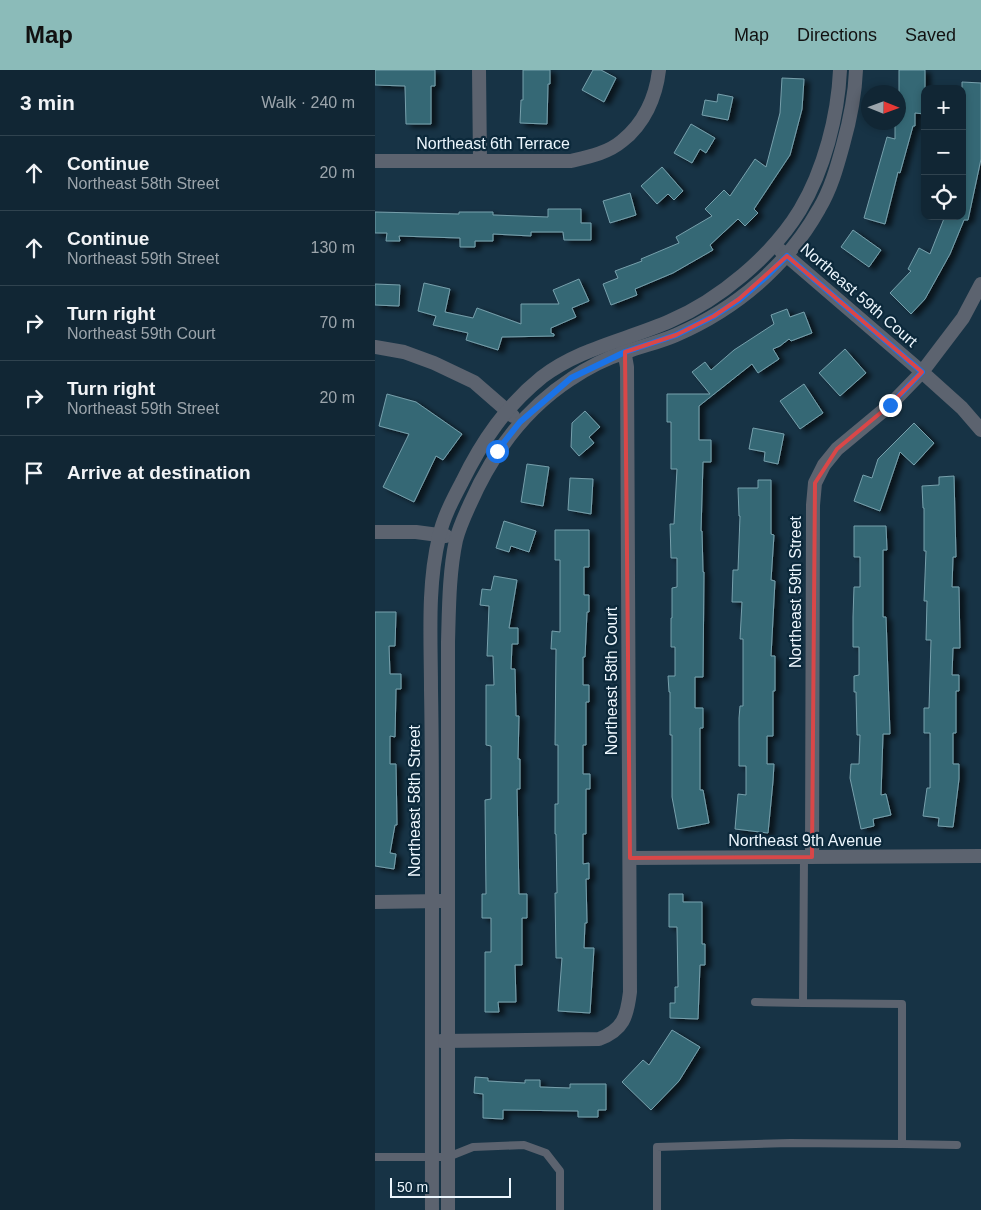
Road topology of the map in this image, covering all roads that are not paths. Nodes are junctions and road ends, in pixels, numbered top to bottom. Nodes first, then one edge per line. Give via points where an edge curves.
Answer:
1 (479, 70) edge
2 (659, 70) edge
3 (839, 70) edge
4 (856, 70) edge
5 (375, 161) edge
6 (480, 161) junction
7 (773, 245) junction
8 (787, 256) junction
9 (981, 284) edge
10 (623, 345) junction
11 (375, 347) edge
12 (922, 372) junction
13 (506, 410) junction
14 (520, 422) junction
15 (981, 430) edge
16 (375, 532) edge
17 (439, 534) junction
18 (457, 539) junction
19 (981, 856) edge
20 (808, 857) junction
21 (630, 858) junction
22 (433, 901) junction
23 (449, 901) junction
24 (375, 902) edge
25 (755, 1002) dead end
26 (803, 1003) junction
27 (432, 1041) junction
28 (448, 1041) junction
29 (902, 1144) junction
30 (957, 1145) dead end
31 (375, 1157) edge
32 (432, 1157) junction
33 (448, 1157) junction
34 (432, 1210) edge
35 (448, 1210) edge
36 (560, 1210) edge
37 (657, 1210) edge

1 - 6 street
2 - 6 street, Northeast 6th Terrace via 650,106 622,142 592,156 571,161
3 - 7 street via 836,108 818,171 801,209
4 - 8 street via 851,116 833,178 819,209
5 - 6 street, Northeast 6th Terrace
7 - 8 street, Northeast 59th Court
7 - 10 street via 728,287
8 - 10 street via 739,300 714,316 676,335
8 - 12 street, Northeast 59th Court
9 - 12 street, Northeast 59th Court via 963,318
10 - 13 street via 589,350 556,368
10 - 14 street via 571,378
10 - 21 street, Northeast 58th Court via 627,377
11 - 13 street via 404,352 474,382
12 - 15 street, Northeast 59th Court
12 - 20 street, Northeast 59th Street via 890,405 837,449 815,484
13 - 14 street
13 - 17 street, Northeast 58th Street via 461,482
14 - 18 street via 497,451 479,484
16 - 17 street
17 - 18 street
17 - 22 street, Northeast 58th Street via 431,606
18 - 23 street via 448,642
19 - 20 street, Northeast 9th Avenue
20 - 21 street, Northeast 9th Avenue
20 - 26 lane
21 - 28 street, Northeast 58th Court via 630,992 623,1023 612,1034 599,1039
22 - 23 street
22 - 24 street
22 - 27 street, Northeast 58th Street
23 - 28 street
25 - 26 lane
26 - 29 lane via 902,1004
27 - 28 street
27 - 32 street, Northeast 58th Street
28 - 33 street
29 - 30 lane
29 - 37 lane via 657,1147
31 - 32 lane
32 - 33 lane
32 - 34 street, Northeast 58th Street
33 - 35 street
33 - 36 lane via 473,1147 524,1145 546,1153 560,1171

